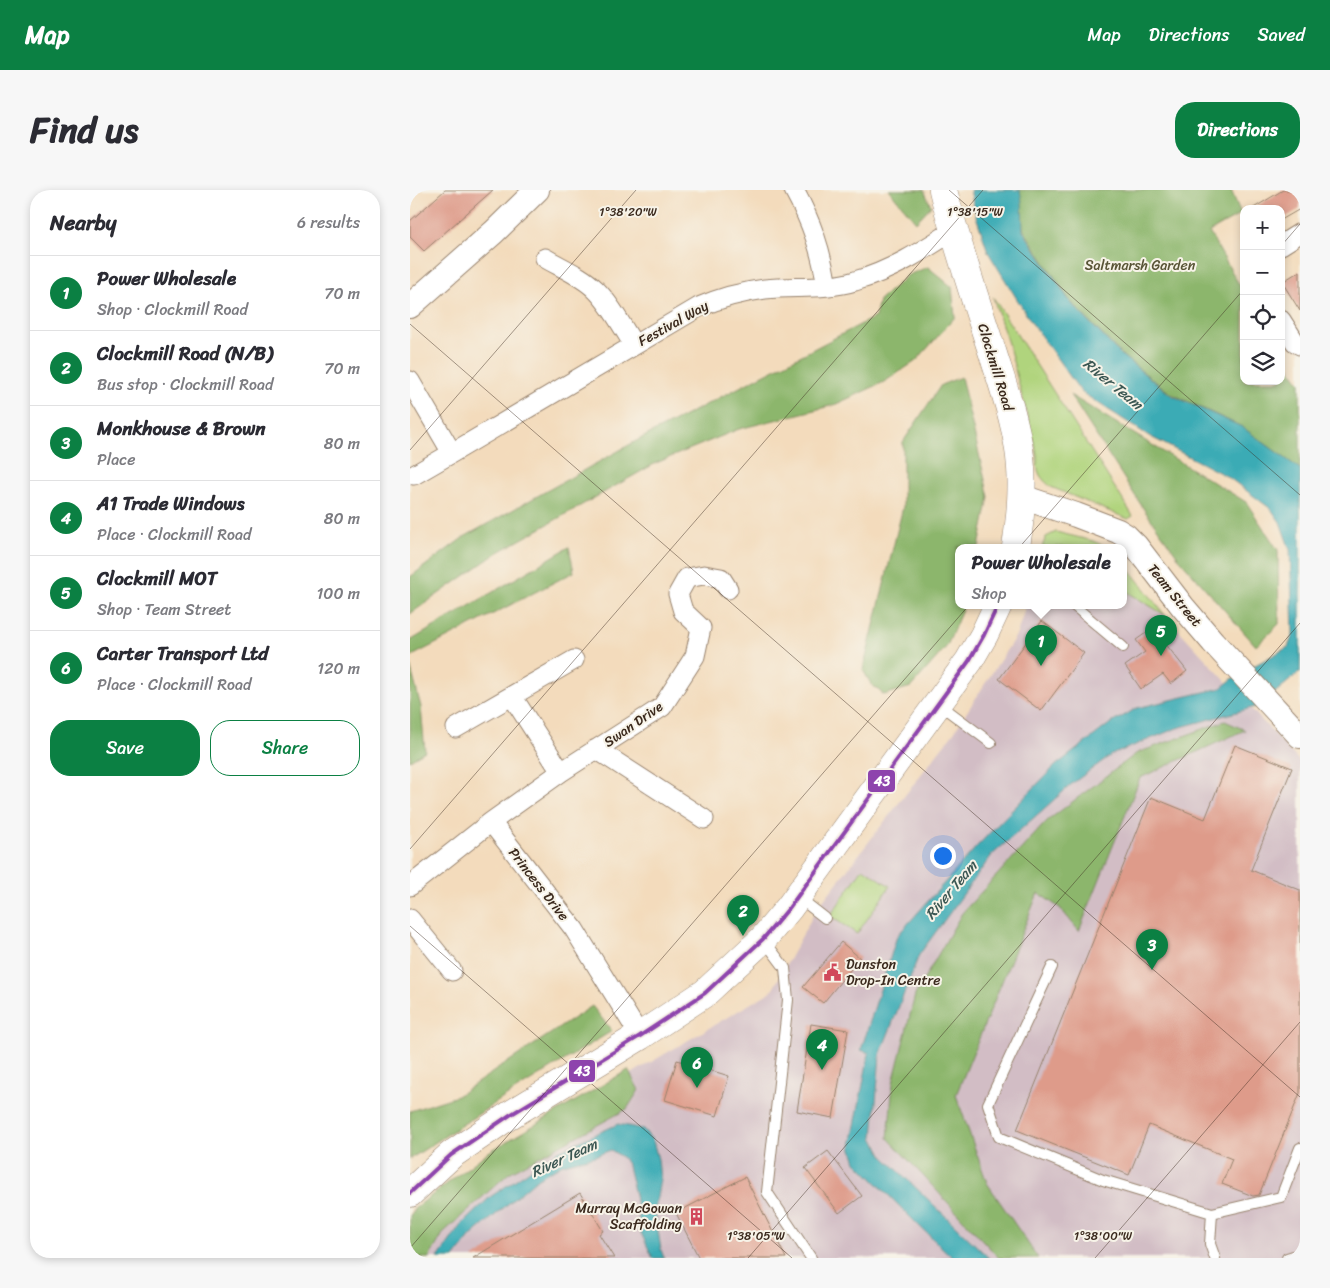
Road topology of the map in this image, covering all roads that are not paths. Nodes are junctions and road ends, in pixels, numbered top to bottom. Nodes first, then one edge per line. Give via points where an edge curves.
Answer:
1 (537, 190) edge
2 (794, 190) edge
3 (943, 190) edge
4 (953, 231) junction
5 (1300, 232) edge
6 (1285, 242) edge
7 (545, 258) dead end
8 (827, 286) junction
9 (410, 306) edge
10 (1285, 326) edge
11 (634, 345) junction
12 (1300, 345) edge
13 (410, 381) edge
14 (452, 453) junction
15 (414, 475) dead end
16 (1022, 497) junction
17 (1016, 544) edge
18 (728, 589) dead end
19 (996, 609) edge
20 (1078, 609) edge
21 (1123, 647) dead end
22 (574, 660) dead end
23 (512, 696) junction
24 (938, 704) junction
25 (456, 728) dead end
26 (1300, 736) edge
27 (991, 743) dead end
28 (596, 749) junction
29 (561, 772) junction
30 (704, 819) dead end
31 (491, 822) junction
32 (410, 886) edge
33 (798, 896) junction
34 (825, 918) dead end
35 (410, 919) edge
36 (763, 939) junction
37 (1052, 967) dead end
38 (452, 971) dead end
39 (640, 1036) junction
40 (1300, 1148) edge
41 (410, 1193) edge
42 (1212, 1213) junction
43 (1300, 1254) edge
44 (811, 1258) edge
45 (1215, 1258) edge
46 (1287, 1258) edge

1 - 9 street
2 - 8 street via 816,235
3 - 4 main road, Clockmill Road
4 - 8 street, Festival Way via 885,271 855,282
4 - 16 main road, Clockmill Road via 1017,438
5 - 6 street
7 - 11 street via 595,289
8 - 11 street, Festival Way via 766,289 722,298 699,307
10 - 12 street
11 - 14 street, Festival Way
13 - 14 street
14 - 15 street, Festival Way
16 - 17 main road, Clockmill Road
16 - 26 street, Team Street via 1118,531 1131,541 1213,642
18 - 28 street, Swan Drive via 721,578 704,575 687,578 678,594 683,612 701,628 695,656 662,707
19 - 24 main road via 969,661
20 - 21 lane
22 - 23 street
23 - 25 street
23 - 29 street
24 - 27 lane
24 - 33 main road
28 - 29 street, Swan Drive
28 - 30 street
29 - 31 street, Swan Drive
31 - 32 street
31 - 39 street, Princess Drive via 574,929
33 - 34 lane
33 - 36 main road
35 - 38 street
36 - 39 main road via 704,993
36 - 44 lane via 785,968 788,1000 767,1192
37 - 42 lane via 988,1104 999,1137 1103,1180
39 - 41 main road via 502,1120 451,1155
40 - 42 lane via 1281,1196
42 - 45 lane via 1210,1244
43 - 46 lane

